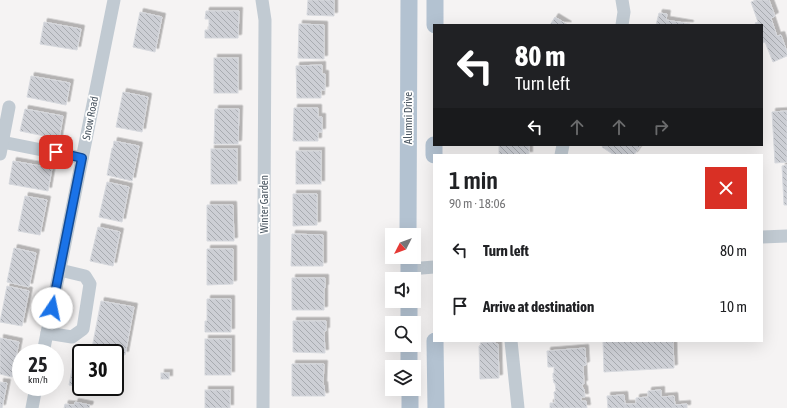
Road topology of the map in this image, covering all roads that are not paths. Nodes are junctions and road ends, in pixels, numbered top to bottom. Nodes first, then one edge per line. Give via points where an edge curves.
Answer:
1 (114, 0) edge
2 (262, 0) edge
3 (409, 0) edge
4 (435, 0) edge
5 (622, 0) edge
6 (435, 24) edge
7 (622, 24) edge
8 (9, 107) dead end
9 (1, 148) edge
10 (82, 158) junction
11 (408, 228) edge
12 (787, 236) edge
13 (763, 237) edge
14 (433, 267) edge
15 (409, 268) edge
16 (60, 270) junction
17 (47, 333) junction
18 (435, 342) edge
19 (511, 342) edge
20 (45, 344) edge
21 (34, 396) edge
22 (410, 396) edge
23 (32, 408) edge
24 (263, 408) edge
25 (410, 408) edge
26 (436, 408) edge
27 (518, 408) edge

1 - 10 street, Snow Road
2 - 24 street, Winter Garden via 265,20
3 - 11 main road, Alumni Drive
4 - 6 main road
5 - 7 street
8 - 9 street
9 - 10 street
10 - 16 street, Snow Road
12 - 13 street
14 - 15 street
16 - 17 street, Snow Road
16 - 17 street via 85,276 90,284 83,329 72,338
17 - 20 street, Snow Road
18 - 26 main road
19 - 27 street
21 - 23 street
22 - 25 main road

